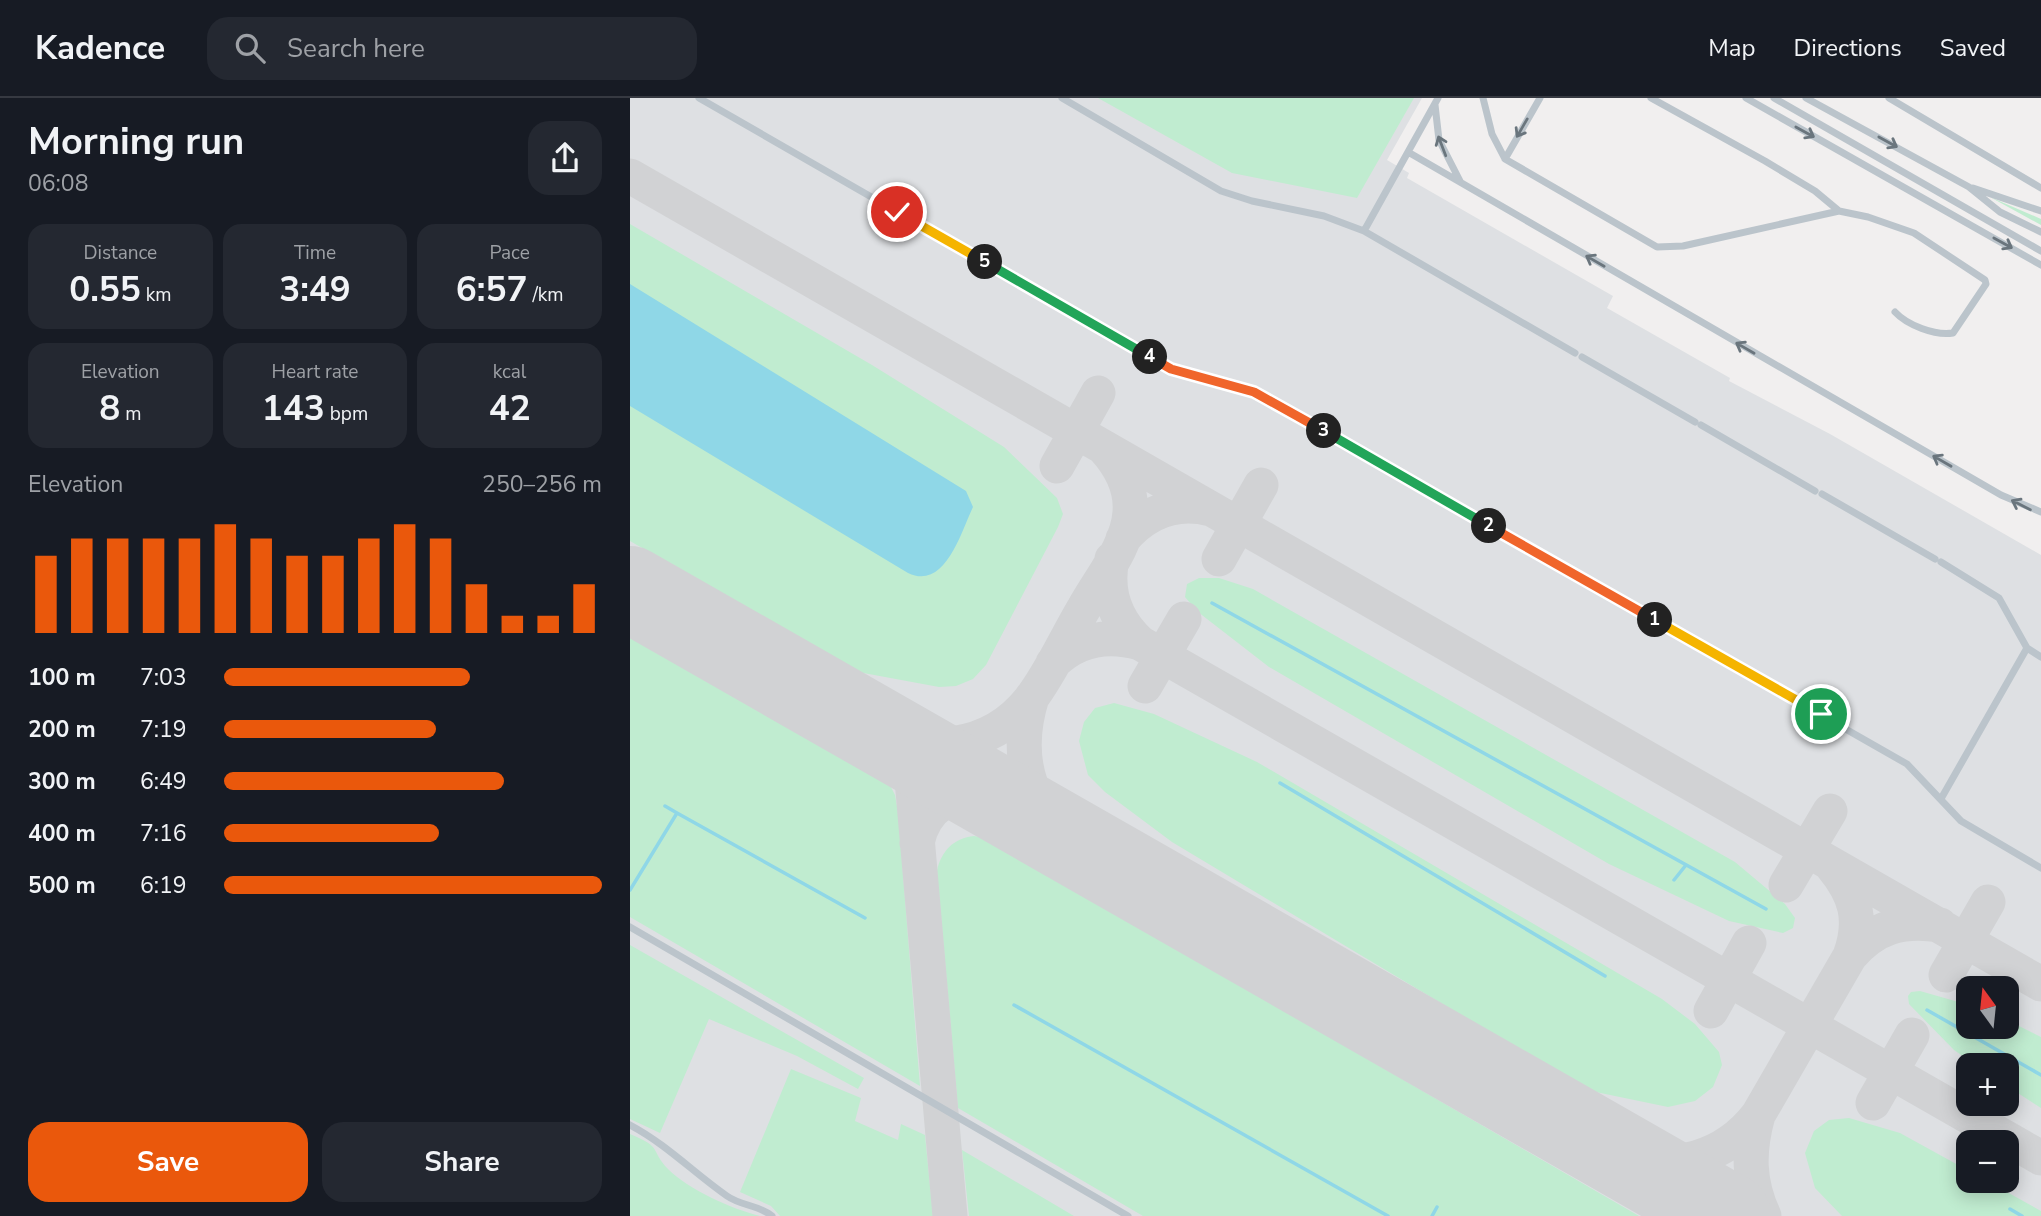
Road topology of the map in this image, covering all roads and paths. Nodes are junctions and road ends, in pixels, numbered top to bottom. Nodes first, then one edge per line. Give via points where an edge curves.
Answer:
1 (699, 98) edge
2 (1062, 98) edge
3 (1483, 98) edge
4 (1539, 98) edge
5 (1651, 98) edge
6 (1746, 98) edge
7 (1774, 98) edge
8 (1806, 98) edge
9 (1889, 98) edge
10 (1437, 101) edge
11 (1408, 152) junction
12 (1505, 159) junction
13 (1462, 185) junction
14 (1969, 187) junction
15 (2041, 188) edge
16 (1839, 211) junction
17 (2041, 211) edge
18 (1364, 231) junction
19 (2041, 232) edge
20 (2041, 251) edge
21 (2041, 265) edge
22 (1895, 312) dead end
23 (2041, 512) edge
24 (2027, 648) junction
25 (2041, 657) edge
26 (1942, 797) junction
27 (2041, 868) edge
28 (630, 928) edge
29 (630, 1125) edge
30 (772, 1216) edge
31 (1128, 1216) edge

1 - 26 lane via 1171,369 1254,392 1907,764
2 - 18 lane via 1221,191 1324,216
3 - 12 lane via 1492,134
4 -> 12 lane
5 - 16 lane via 1815,191
6 -> 21 lane
7 - 20 lane
8 -> 14 lane
9 - 15 lane
10 - 11 lane
13 -> 10 lane via 1439,140
11 - 13 lane
11 - 18 lane
12 - 16 lane via 1657,247
23 -> 13 lane via 2001,495
14 - 17 lane
14 - 19 lane via 2000,212
16 - 22 lane via 1914,233 1985,280 1952,333 1907,322
18 - 24 lane via 1999,598
24 - 25 lane
24 - 26 lane
26 - 27 lane via 1961,821
28 - 31 lane
29 - 30 lane via 731,1198

